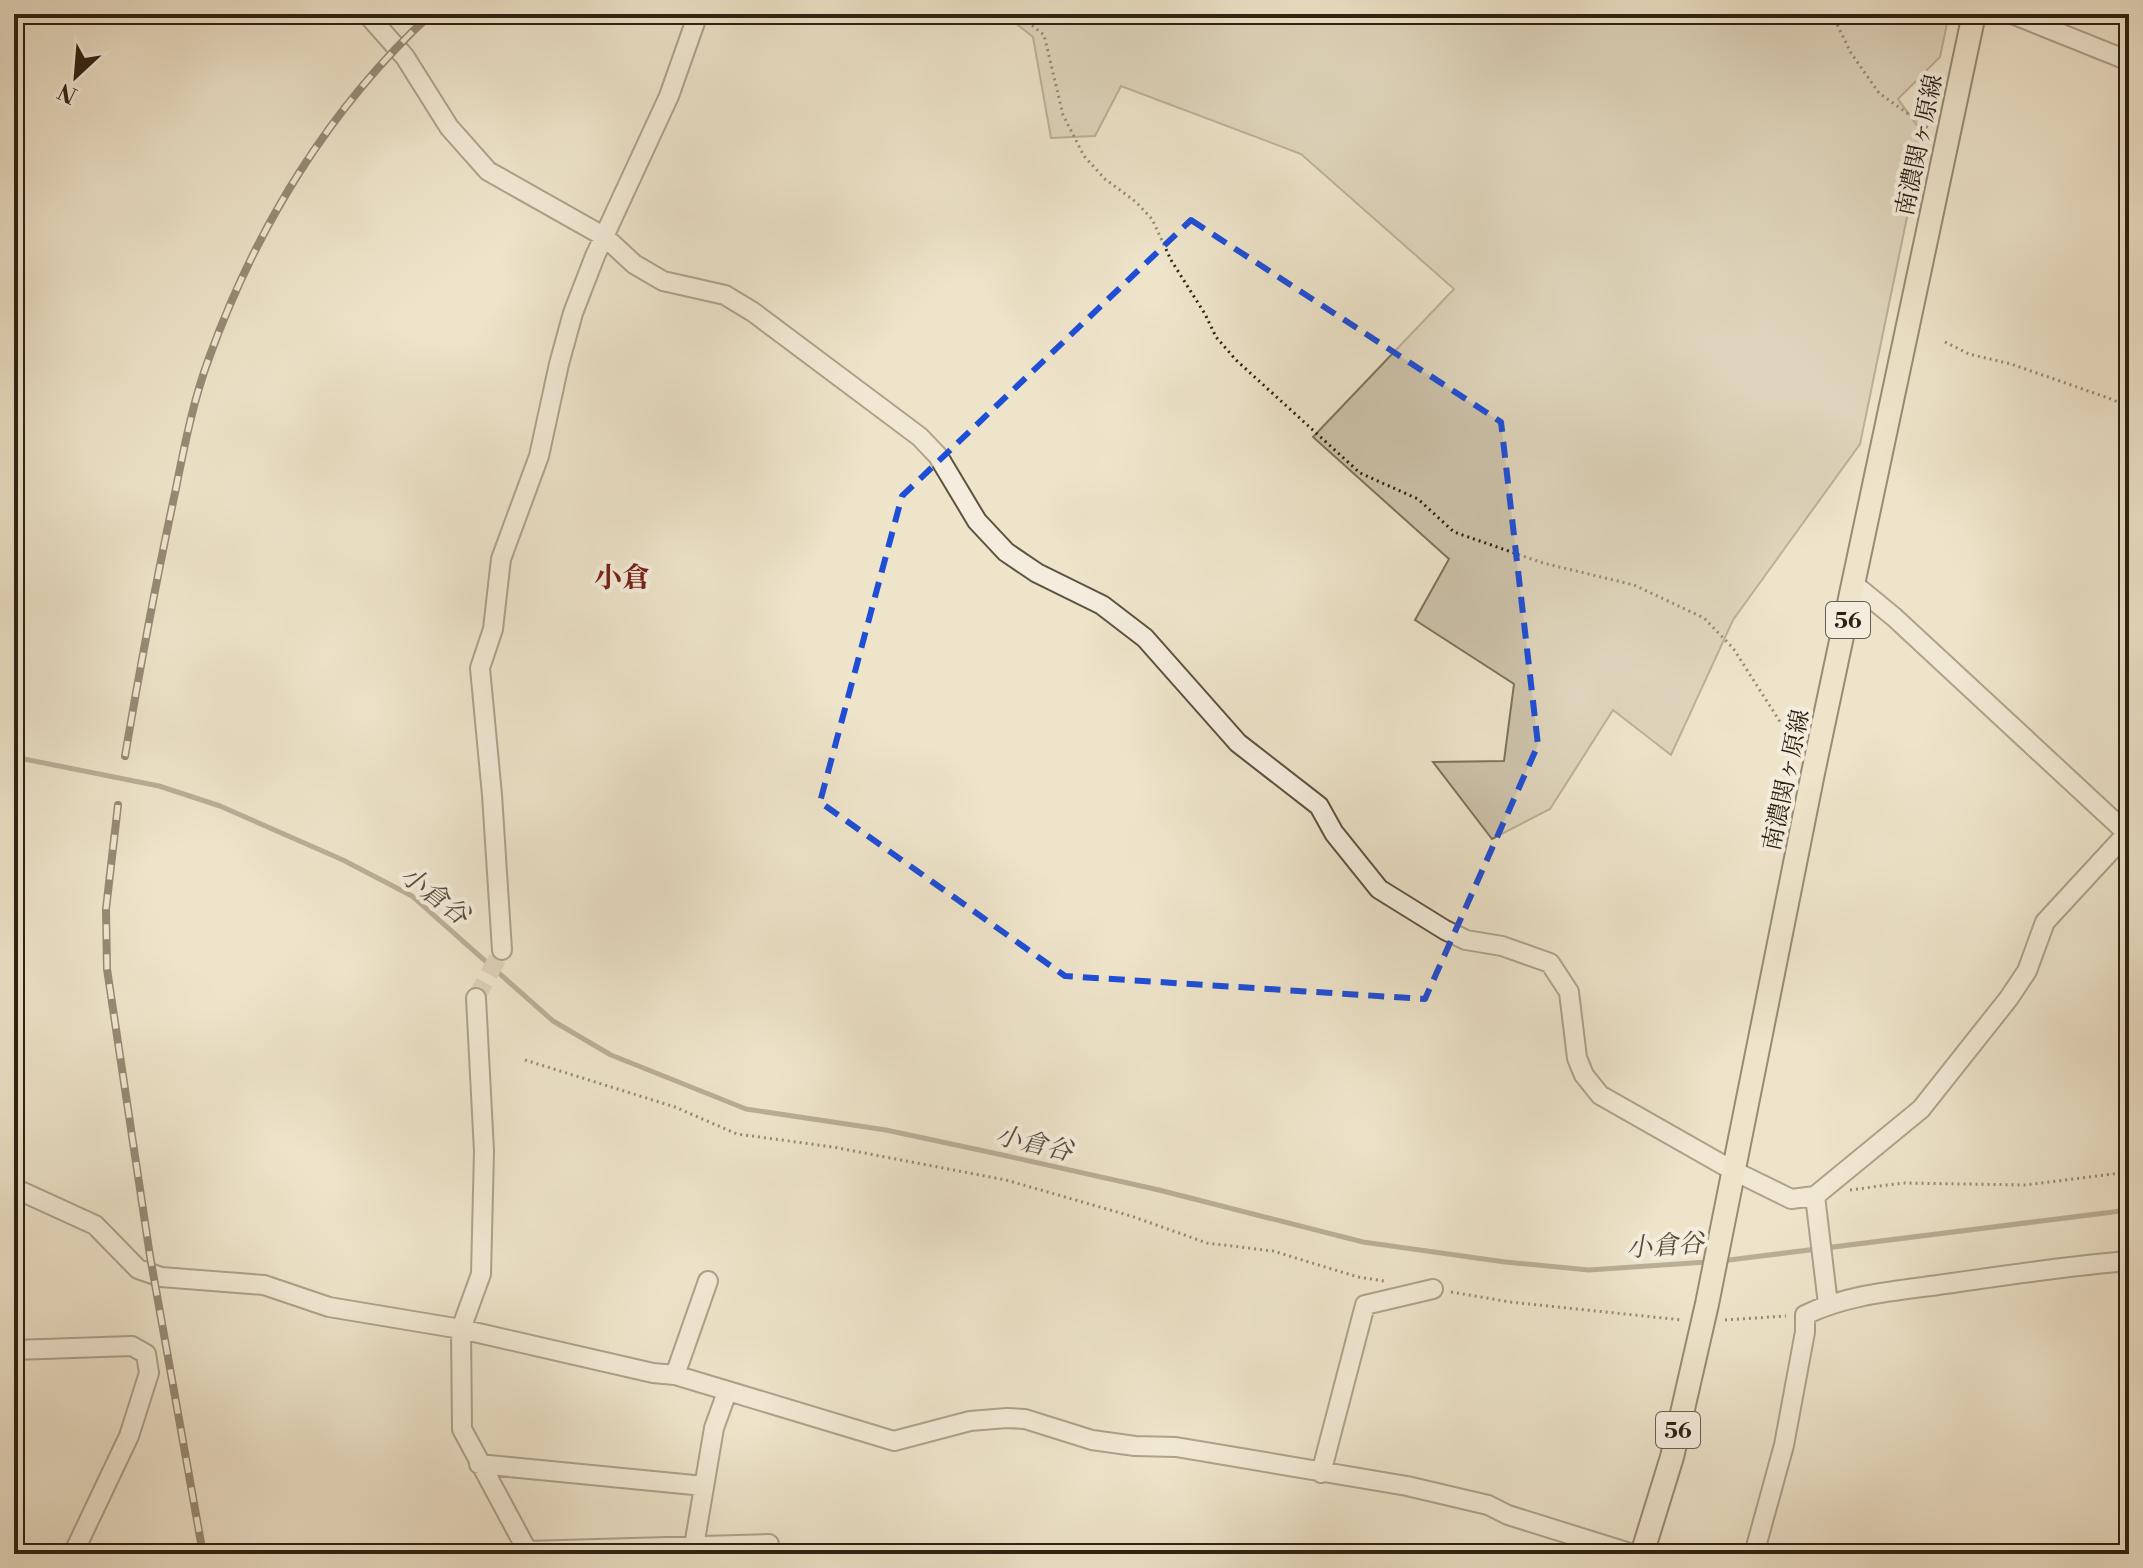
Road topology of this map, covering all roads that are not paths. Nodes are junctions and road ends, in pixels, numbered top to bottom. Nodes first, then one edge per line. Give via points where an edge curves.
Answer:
1 (367, 14) edge
2 (698, 14) edge
3 (1974, 14) edge
4 (2012, 14) edge
5 (2129, 61) edge
6 (605, 237) junction
7 (1855, 585) junction
8 (2128, 833) edge
9 (502, 950) tunnel mouth
10 (476, 998) tunnel mouth
11 (1732, 1170) junction
12 (14, 1188) edge
13 (1819, 1197) junction
14 (2129, 1261) edge
15 (708, 1281) dead end
16 (1433, 1289) road end
17 (1827, 1297) junction
18 (461, 1329) junction
19 (14, 1350) edge
20 (675, 1375) junction
21 (727, 1392) junction
22 (479, 1464) junction
23 (1321, 1473) junction
24 (704, 1486) junction
25 (769, 1544) dead end
26 (694, 1546) junction
27 (528, 1552) edge
28 (73, 1554) edge
29 (1633, 1554) edge
30 (1642, 1554) edge
31 (1754, 1554) edge

1 - 6 street via 405,57 449,127 488,171
2 - 6 street via 669,96
3 - 7 main road, 南濃関ヶ原線 / 56
4 - 5 street
6 - 9 street via 573,313 539,456 501,559 493,629 480,668
6 - 11 street via 663,281 725,295 753,312 920,437 938,456 977,521 1006,552 1102,605 1145,638 1238,743 1319,806 1379,889 1466,940 1550,963 1569,992 1577,1058 1600,1095
7 - 8 street
7 - 11 main road, 南濃関ヶ原線 / 56
8 - 13 street via 2045,922 2027,971 1921,1109
10 - 18 street via 484,1151 481,1274
11 - 13 street via 1791,1199
11 - 30 main road, 南濃関ヶ原線 / 56 via 1672,1457
12 - 18 street via 95,1225 138,1269 161,1277 264,1285 329,1307
13 - 17 street
14 - 17 street
15 - 20 street
16 - 23 street via 1365,1305
17 - 31 street via 1805,1315 1784,1445
18 - 20 street
18 - 22 street via 462,1429
19 - 28 street via 132,1346 146,1354 149,1373 129,1436
20 - 21 street
21 - 23 street via 894,1441 970,1421 1025,1419 1092,1440 1176,1447
21 - 24 street via 714,1428
22 - 24 street
22 - 27 street
23 - 29 street via 1488,1505
24 - 26 street
25 - 26 street
26 - 27 street

